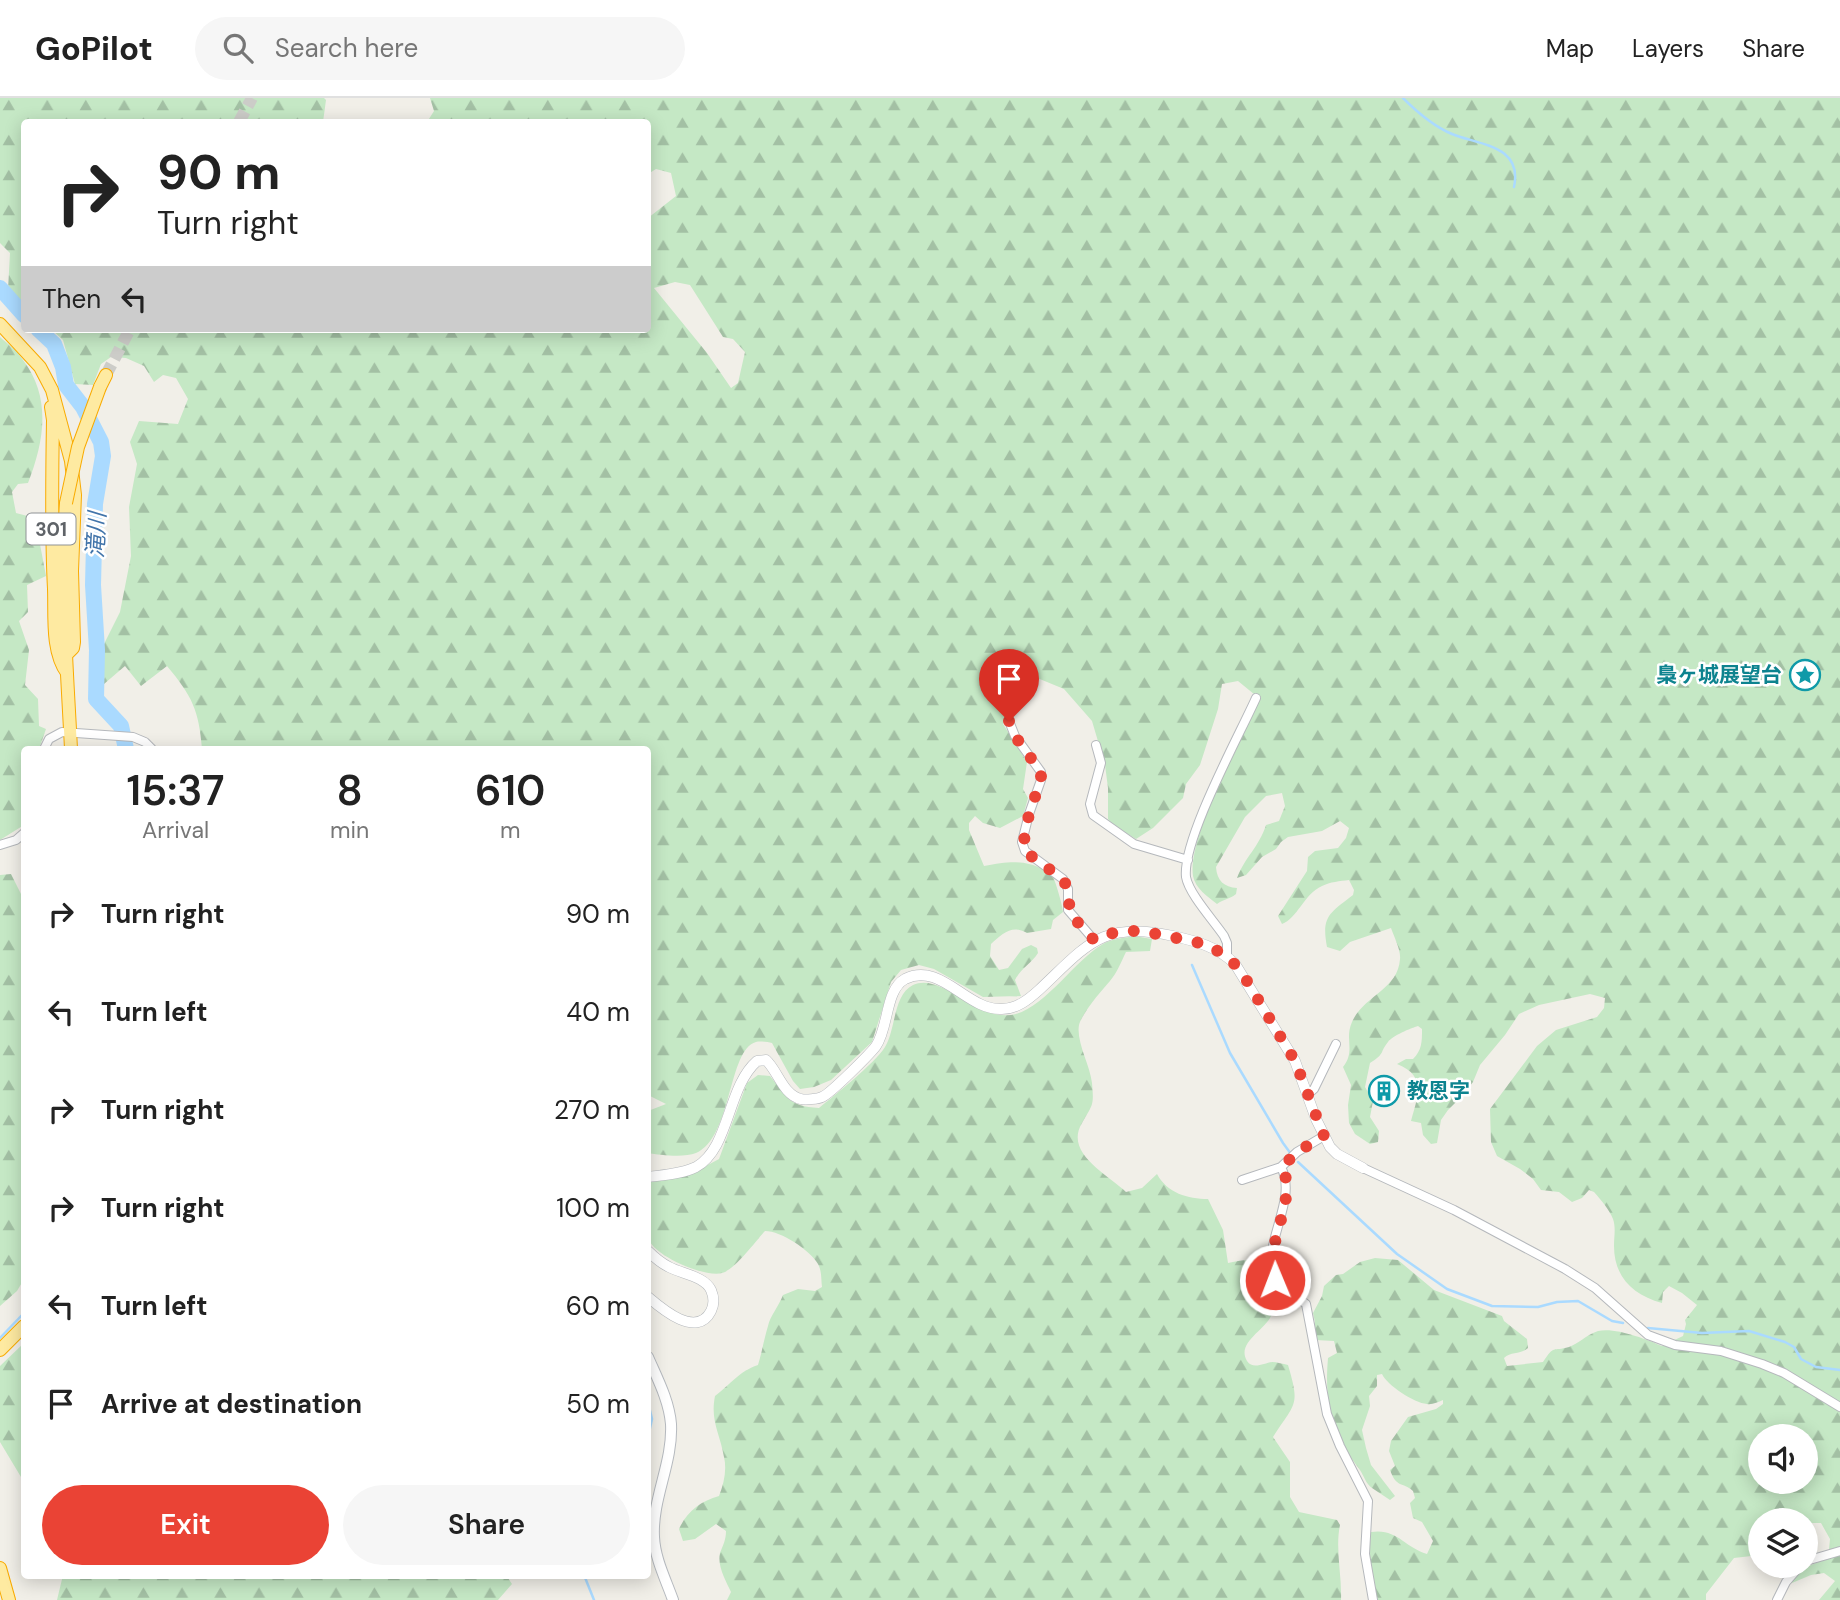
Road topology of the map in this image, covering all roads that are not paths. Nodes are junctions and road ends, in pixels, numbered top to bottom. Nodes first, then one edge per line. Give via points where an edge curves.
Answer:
1 (0, 324) edge
2 (103, 381) tunnel mouth
3 (47, 383) junction
4 (66, 655) junction
5 (67, 673) junction
6 (1256, 698) dead end
7 (1009, 721) dead end
8 (70, 733) junction
9 (1096, 745) dead end
10 (46, 746) edge
11 (71, 746) edge
12 (149, 746) edge
13 (21, 836) edge
14 (0, 845) edge
15 (1188, 860) junction
16 (1094, 940) junction
17 (1227, 956) junction
18 (1336, 1044) dead end
19 (1307, 1096) junction
20 (1324, 1136) junction
21 (1282, 1167) junction
22 (1363, 1168) joint
23 (651, 1176) edge
24 (1242, 1180) dead end
25 (651, 1253) edge
26 (651, 1300) edge
27 (21, 1329) edge
28 (0, 1350) edge
29 (651, 1364) edge
30 (1840, 1407) edge
31 (1840, 1551) edge
32 (1818, 1557) edge
33 (0, 1568) edge
34 (1790, 1578) edge
35 (9, 1600) edge
36 (673, 1600) edge
37 (1374, 1600) edge
38 (1777, 1600) edge

1 - 3 highway, 301 via 40,367
2 - 4 highway, 301, bridge via 78,447 66,503
3 - 4 highway, 301 via 65,437 75,495 74,642
3 - 5 highway, 301 via 53,420 55,607 59,658
4 - 5 highway, 301
5 - 8 highway, 301
6 - 15 street via 1206,805
7 - 16 street via 1041,772 1023,846 1063,879 1070,914
8 - 10 street via 52,735
8 - 11 highway, 301
8 - 12 street via 133,737
9 - 15 street via 1101,763 1090,804 1093,816 1134,844
13 - 14 street
15 - 17 street via 1186,878 1224,936
16 - 17 street via 1124,932 1158,934 1205,944
16 - 23 street via 1028,1000 1012,1008 1000,1010 974,1002 933,976 904,980 892,994 886,1026 876,1046 823,1097 801,1099 791,1093 771,1064 761,1059 744,1073 707,1160 692,1169
17 - 19 street via 1241,971 1295,1061
18 - 19 street
19 - 20 street
20 - 21 street
20 - 22 street via 1337,1154
21 - 24 street
21 - 37 street via 1285,1208 1275,1237 1273,1273 1279,1288 1306,1304 1331,1426 1368,1501 1365,1554
22 - 30 street via 1565,1269 1595,1288 1648,1335 1762,1364
25 - 26 street via 670,1268 703,1282 714,1302 710,1314 688,1323
27 - 28 highway
29 - 36 main road via 671,1424 670,1448 655,1507 654,1540
31 - 32 street
33 - 35 highway
34 - 38 street

